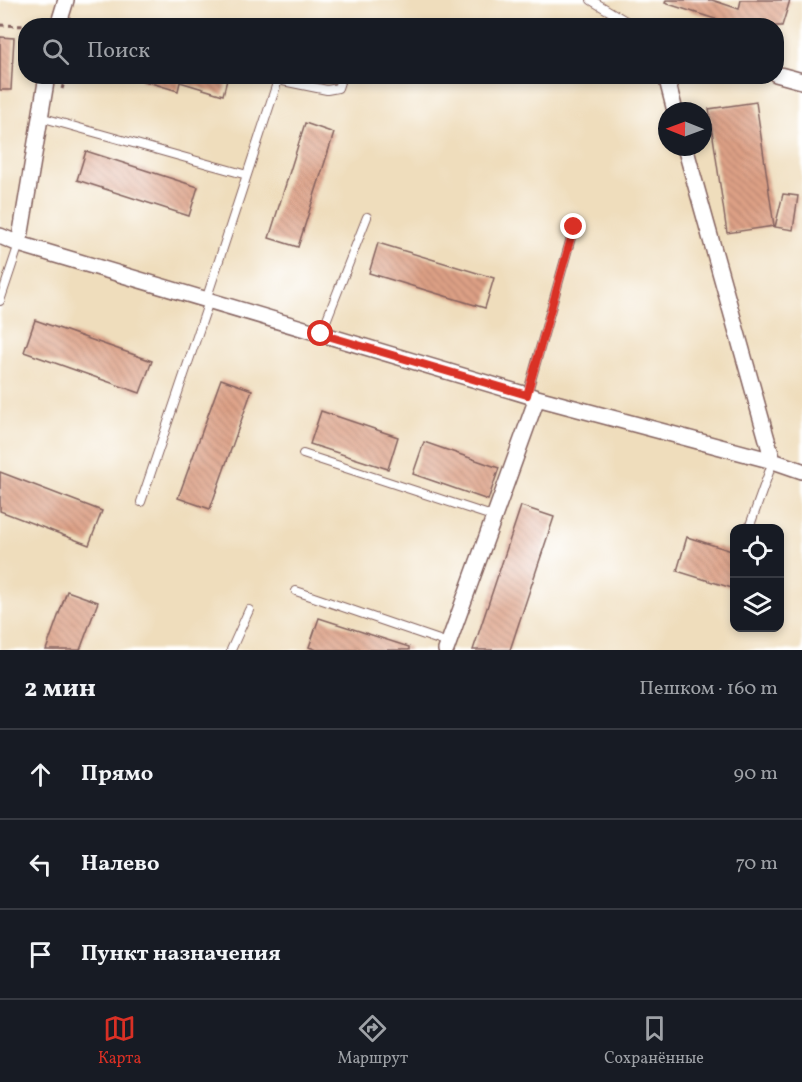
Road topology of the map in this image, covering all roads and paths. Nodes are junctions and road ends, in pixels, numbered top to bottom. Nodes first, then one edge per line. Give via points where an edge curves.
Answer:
1 (66, 0) edge
2 (591, 0) edge
3 (60, 18) edge
4 (621, 18) edge
5 (0, 25) edge
6 (18, 26) edge
7 (784, 76) edge
8 (802, 81) edge
9 (46, 84) edge
10 (277, 84) edge
11 (298, 84) edge
12 (339, 84) edge
13 (668, 84) edge
14 (673, 102) edge
15 (40, 117) junction
16 (688, 156) edge
17 (247, 175) junction
18 (368, 217) dead end
19 (574, 227) dead end
20 (0, 236) edge
21 (19, 244) junction
22 (207, 300) junction
23 (0, 301) edge
24 (321, 334) junction
25 (532, 397) junction
26 (303, 454) dead end
27 (773, 461) junction
28 (802, 471) edge
29 (141, 502) dead end
30 (495, 517) junction
31 (750, 524) edge
32 (296, 591) dead end
33 (249, 610) dead end
34 (447, 646) edge
35 (231, 650) edge

1 - 3 street
2 - 4 lane
5 - 6 path
7 - 8 street
9 - 15 street
10 - 17 lane
11 - 12 lane via 327,90 338,88
13 - 14 street
15 - 17 lane
15 - 21 street
16 - 27 street
17 - 22 lane
18 - 24 lane
19 - 25 lane
20 - 21 street
21 - 22 street
21 - 23 lane
22 - 24 street
22 - 29 lane
24 - 25 street
25 - 27 street
25 - 30 street
26 - 30 lane
27 - 28 street
27 - 31 lane
30 - 34 street
32 - 34 lane
33 - 35 lane

